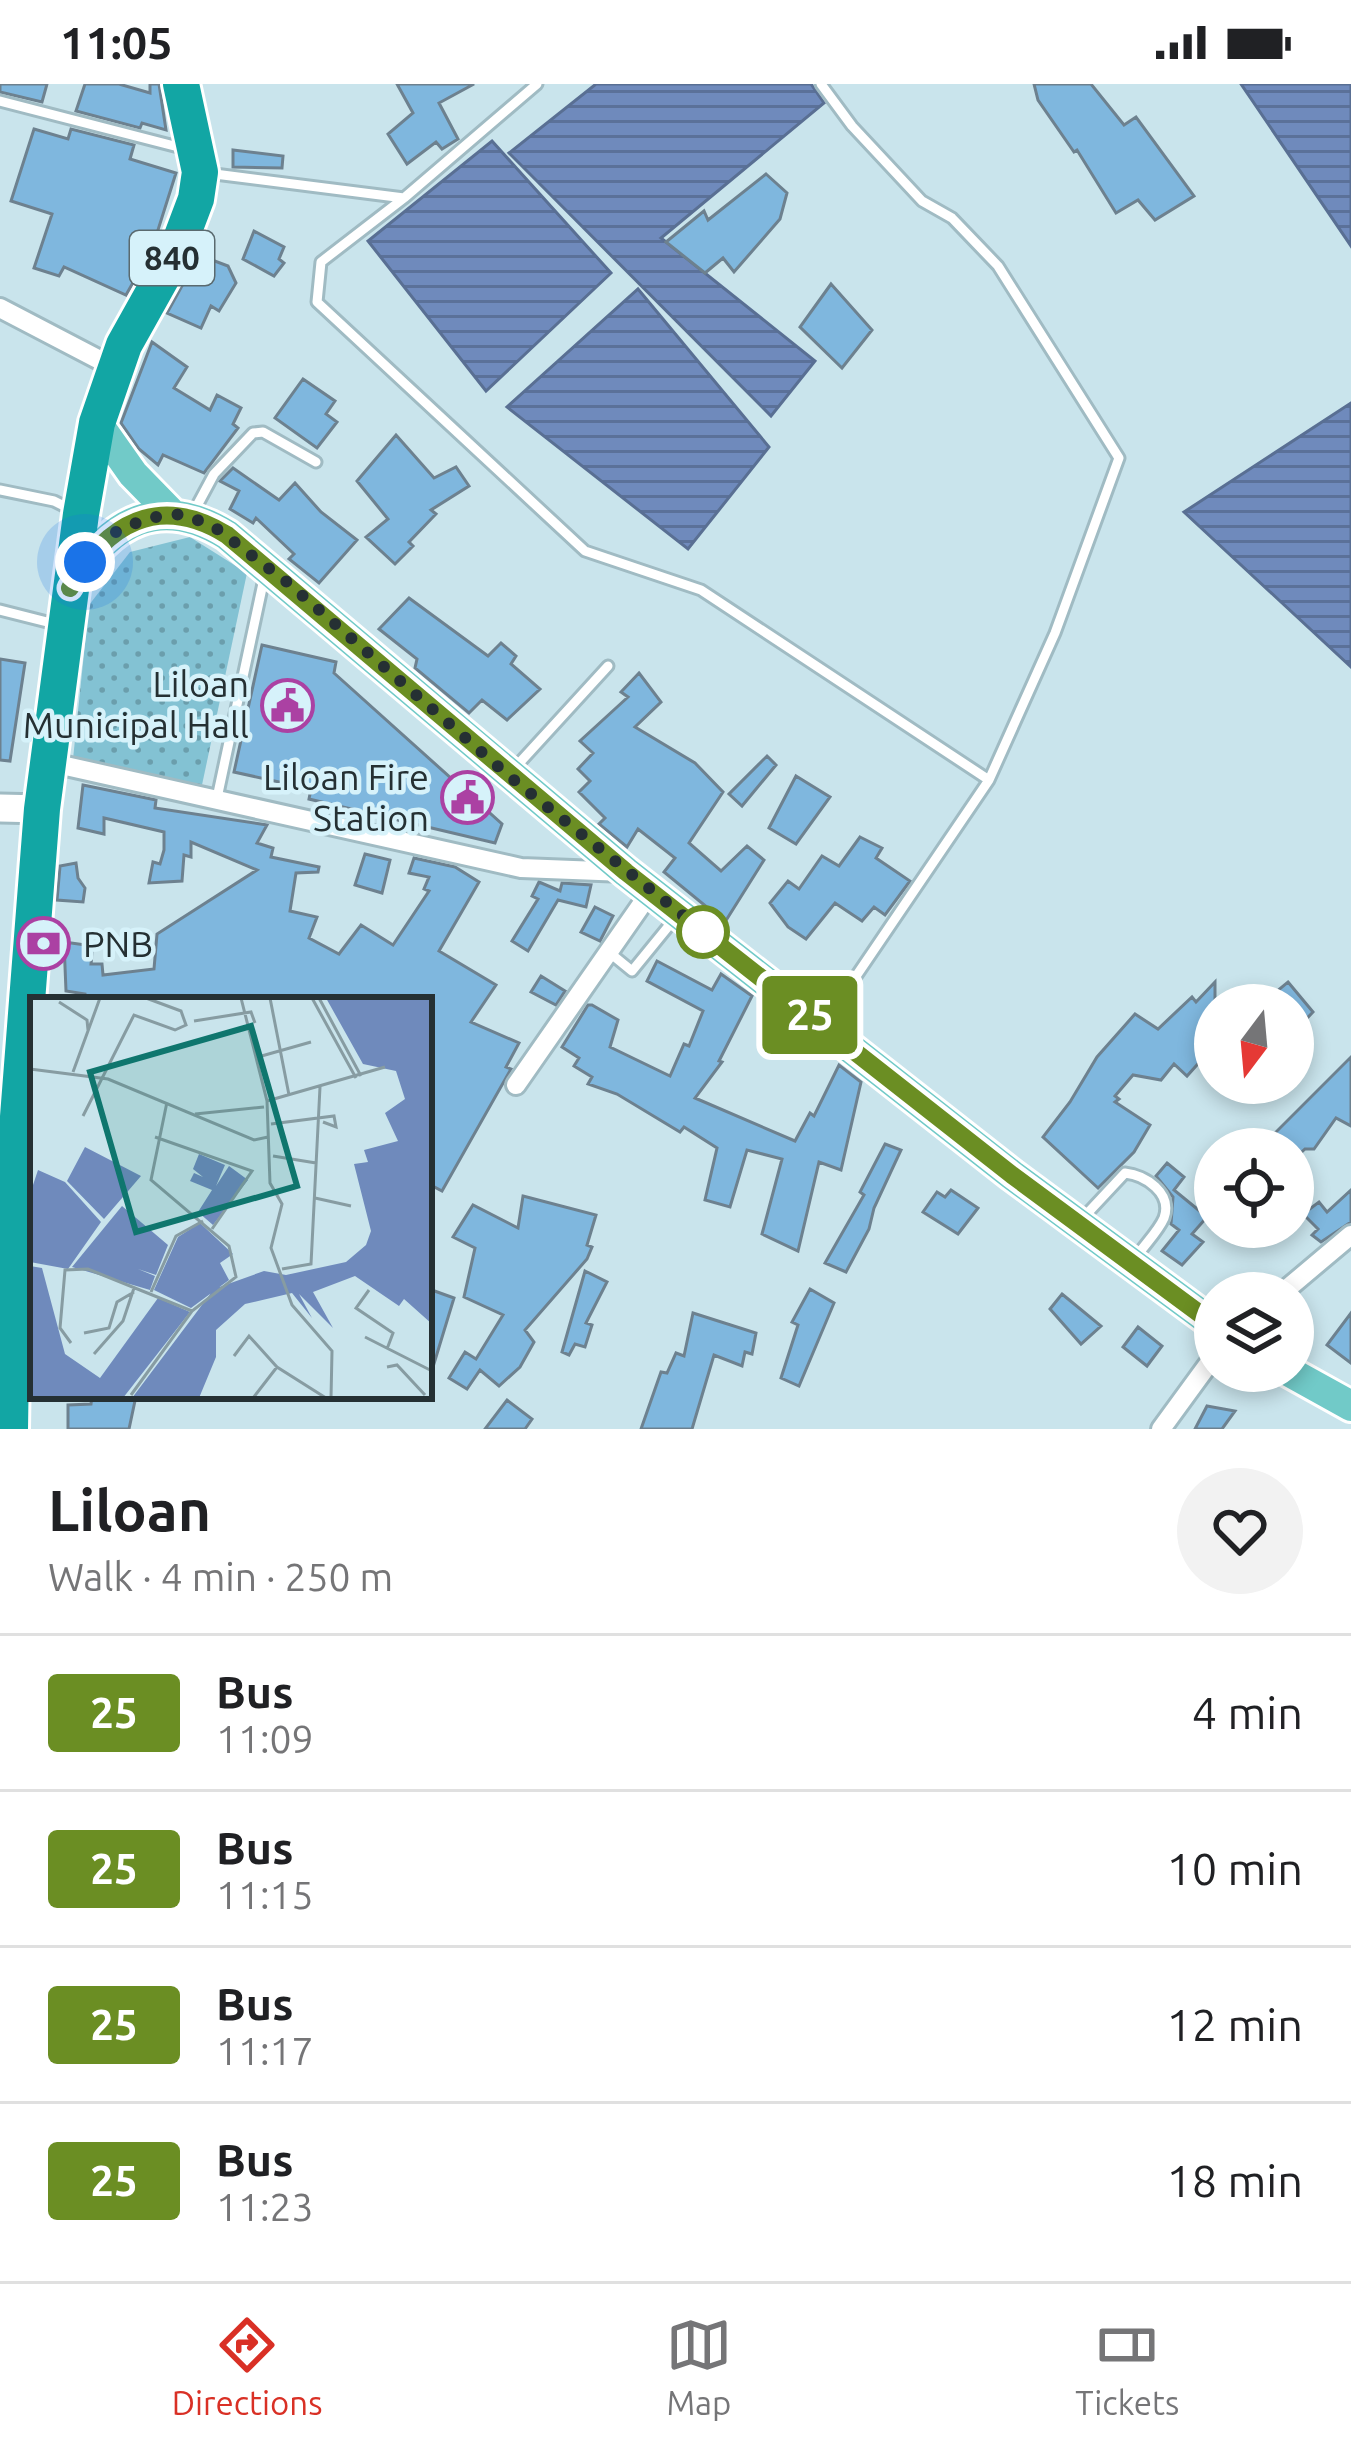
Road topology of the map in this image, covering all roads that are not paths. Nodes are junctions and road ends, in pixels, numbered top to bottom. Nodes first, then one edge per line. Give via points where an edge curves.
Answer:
1 (181, 84) edge
2 (537, 84) edge
3 (821, 84) edge
4 (0, 101) edge
5 (198, 162) junction
6 (404, 198) junction
7 (0, 308) edge
8 (115, 368) junction
9 (97, 423) junction
10 (316, 462) dead end
11 (0, 490) edge
12 (81, 514) junction
13 (181, 515) junction
14 (267, 566) junction
15 (70, 588) junction
16 (0, 610) edge
17 (65, 626) junction
18 (608, 666) dead end
19 (48, 762) junction
20 (509, 776) junction
21 (989, 780) junction
22 (217, 798) junction
23 (0, 808) edge
24 (42, 809) junction
25 (639, 881) junction
26 (680, 913) junction
27 (607, 950) junction
28 (823, 1025) junction
29 (516, 1085) dead end
30 (7, 1168) edge
31 (1079, 1224) junction
32 (1351, 1235) edge
33 (1132, 1263) junction
34 (1307, 1272) edge
35 (23, 1307) edge
36 (1194, 1309) edge
37 (1194, 1384) edge
38 (1314, 1385) edge
39 (1351, 1406) edge
40 (10, 1429) edge
41 (1161, 1429) edge

1 - 5 highway, 840
2 - 6 lane
3 - 21 lane via 922,201 952,218 998,266 1119,458 1055,633
4 - 5 lane
5 - 6 lane
5 - 8 highway, 840 via 188,224
6 - 21 lane via 321,262 317,302 585,551 701,590
7 - 8 street
8 - 9 highway, 840
9 - 12 highway, 840
9 - 13 main road via 133,473
10 - 13 lane via 253,433
11 - 12 lane
12 - 15 highway, 840
13 - 14 main road via 227,535
13 - 15 main road via 114,533
14 - 20 main road
14 - 22 lane
15 - 17 highway
16 - 17 lane
17 - 19 highway
18 - 20 lane
19 - 22 street
19 - 24 highway
20 - 25 main road
21 - 28 lane
22 - 25 street via 521,868
23 - 24 street
24 - 30 highway
25 - 26 main road
25 - 27 street
26 - 27 lane via 632,971
26 - 28 main road
27 - 29 street
28 - 31 main road
30 - 35 highway
31 - 33 main road
31 - 33 lane via 1125,1173 1157,1187 1165,1217
32 - 34 street
33 - 36 main road
35 - 40 highway
37 - 41 street
38 - 39 main road

